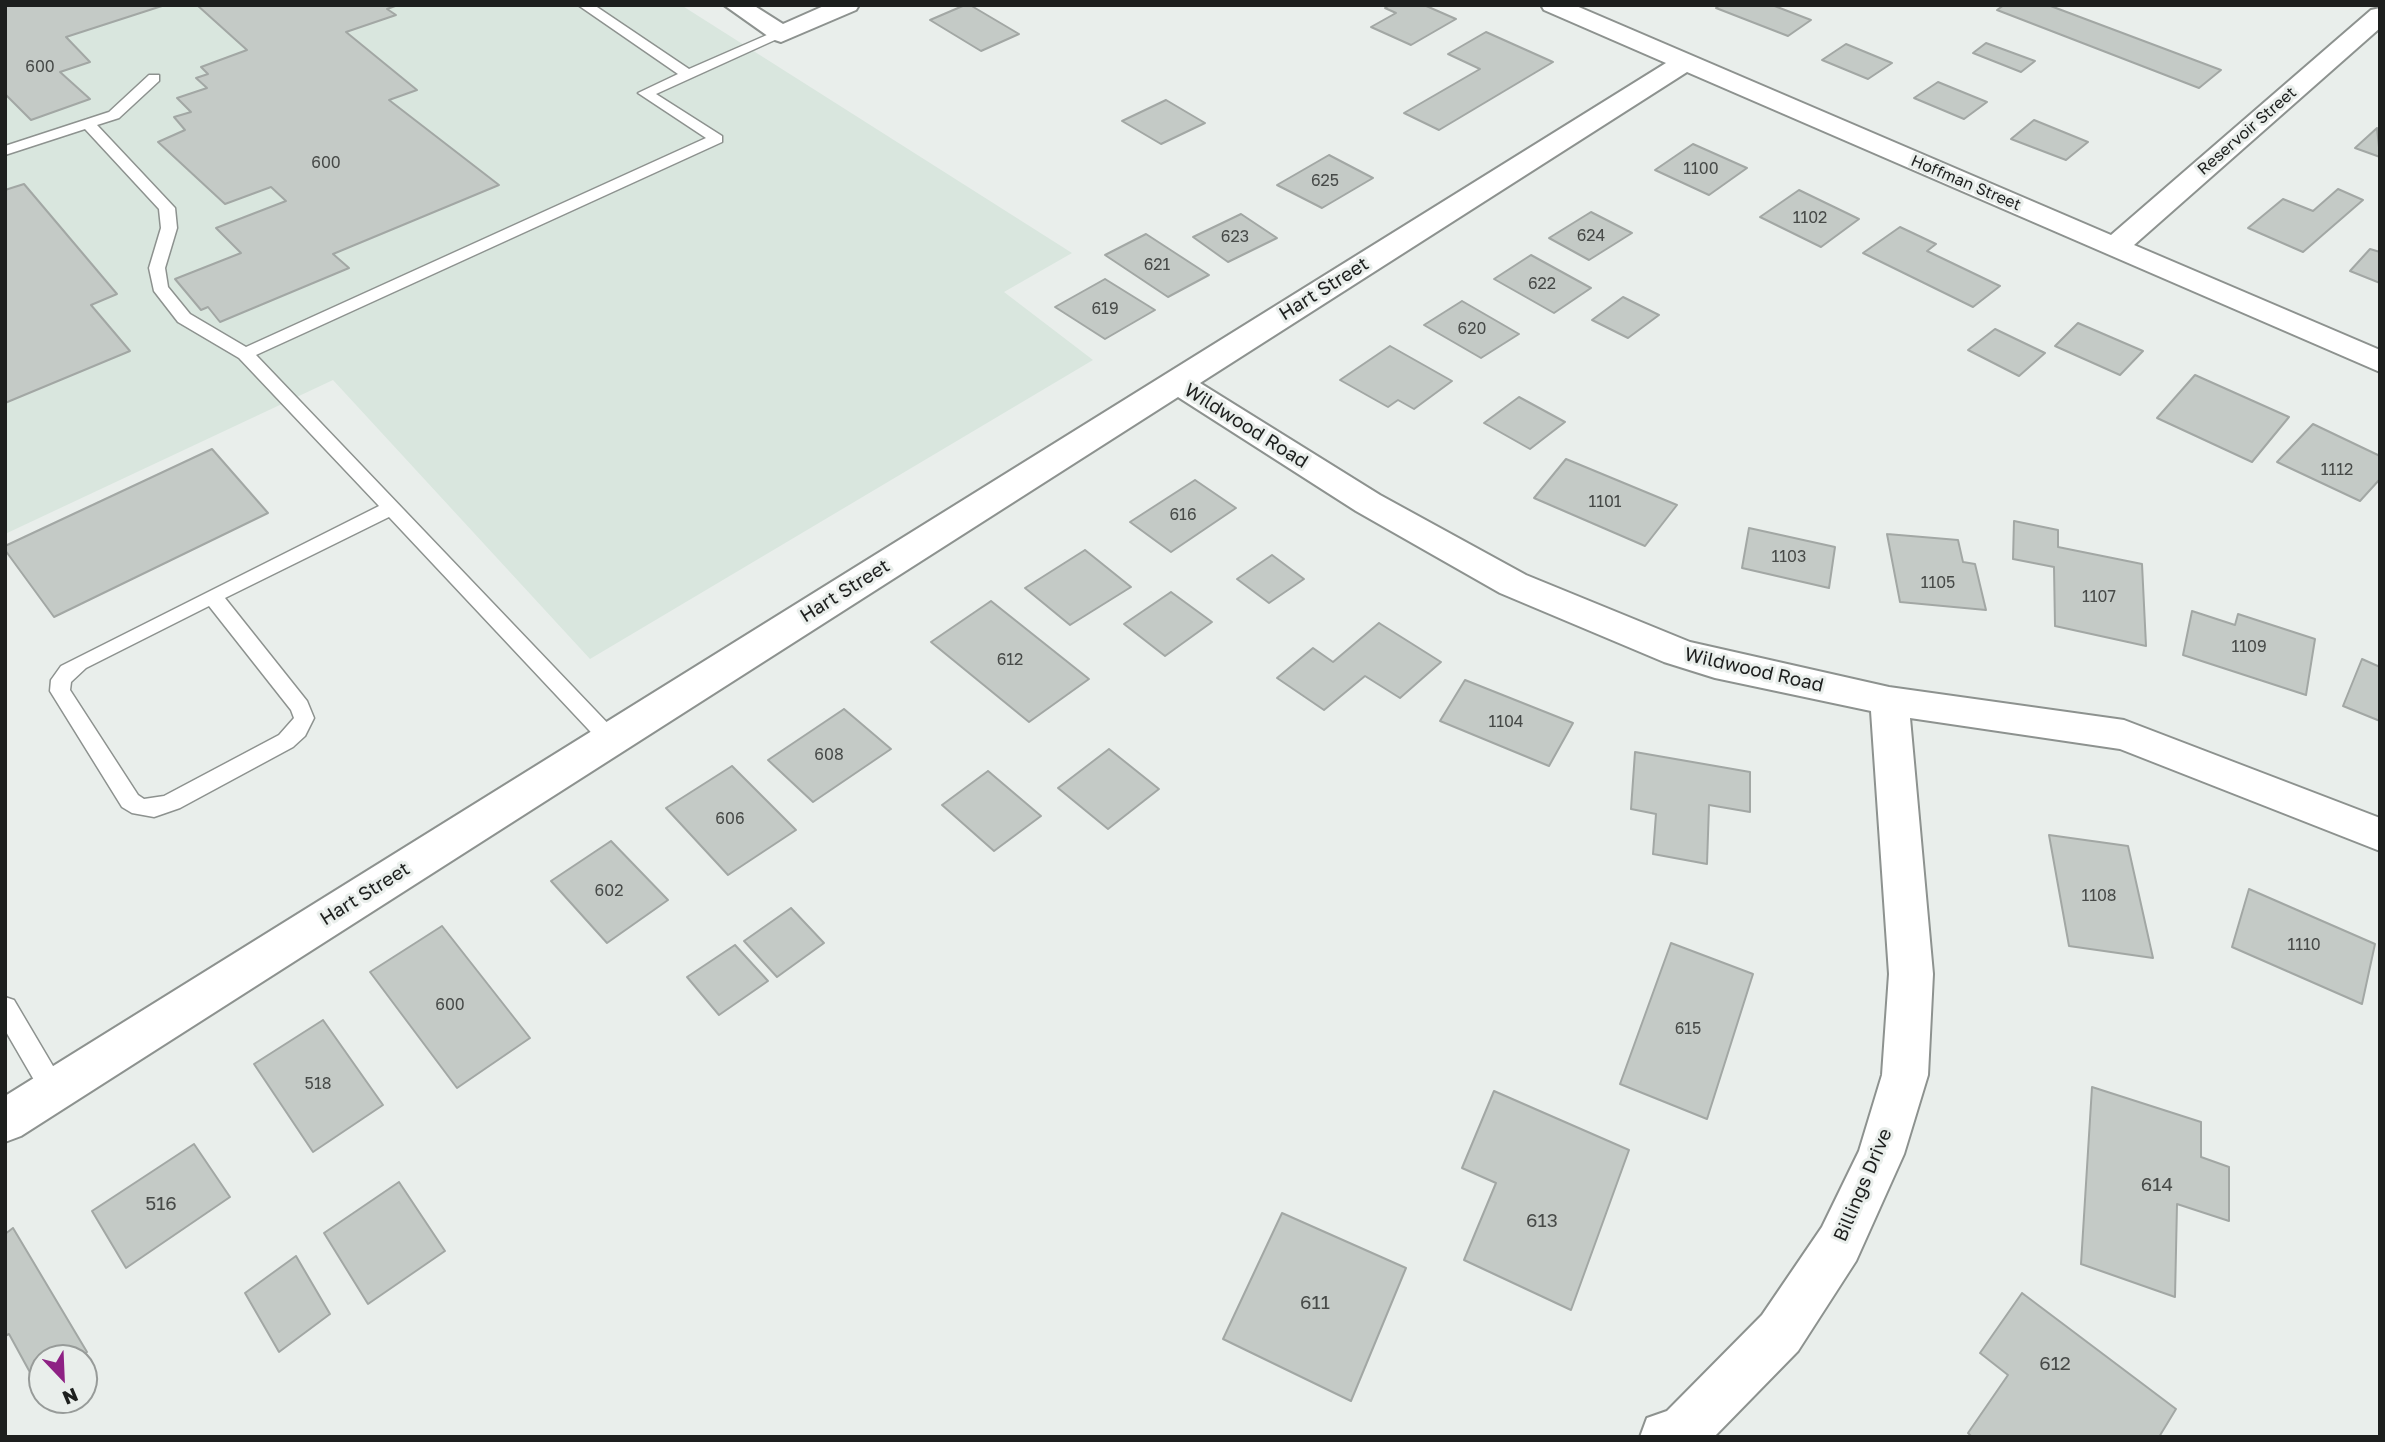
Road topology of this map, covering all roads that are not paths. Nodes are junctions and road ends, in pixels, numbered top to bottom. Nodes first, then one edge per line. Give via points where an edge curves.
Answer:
1 (585, 5) edge
2 (736, 5) edge
3 (847, 5) edge
4 (1553, 5) edge
5 (2380, 15) edge
6 (781, 34) junction
7 (1685, 62) junction
8 (688, 74) junction
9 (154, 78) dead end
10 (88, 124) junction
11 (5, 151) edge
12 (2115, 247) junction
13 (245, 354) junction
14 (2380, 362) edge
15 (1176, 382) junction
16 (391, 508) junction
17 (212, 596) junction
18 (1889, 701) junction
19 (610, 739) junction
20 (2380, 835) edge
21 (5, 1007) edge
22 (54, 1091) junction
23 (5, 1121) edge
24 (1667, 1437) edge

1 - 8 lane
2 - 6 street
3 - 6 street
4 - 7 street, Hoffman Street
5 - 12 street, Reservoir Street
6 - 8 lane
7 - 12 street, Hoffman Street
7 - 15 street, Hart Street
8 - 13 lane via 645,93 717,139
9 - 10 lane via 114,115
10 - 11 lane
10 - 13 lane via 167,208 169,228 157,268 160,288 184,318
12 - 14 street, Hoffman Street
13 - 16 lane
15 - 18 street, Wildwood Road via 1368,503 1513,584 1715,664
15 - 19 street, Hart Street
16 - 17 lane
16 - 19 lane
17 - 17 lane via 79,663 61,680 60,691 130,801 140,807 172,802 286,741 304,718
18 - 20 street, Wildwood Road via 2124,735
18 - 24 street, Billings Drive via 1911,974 1905,1075 1885,1141 1839,1244 1780,1333 1685,1429
19 - 22 street, Hart Street
21 - 22 lane
22 - 23 street, Hart Street

